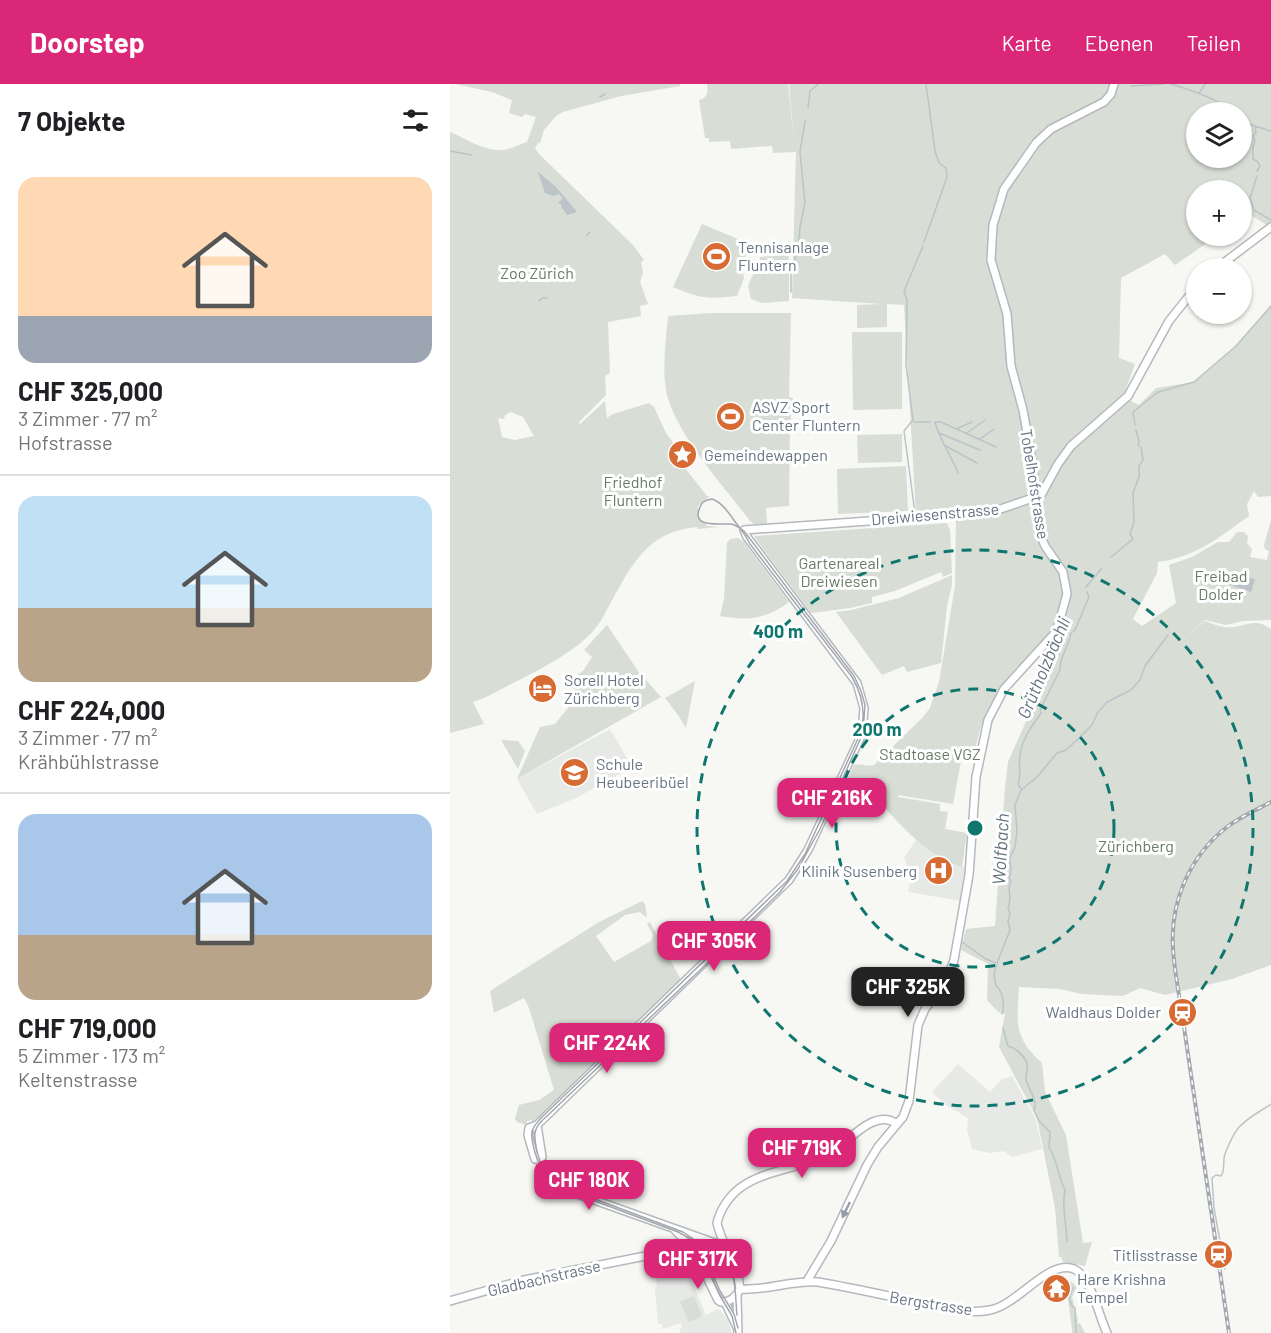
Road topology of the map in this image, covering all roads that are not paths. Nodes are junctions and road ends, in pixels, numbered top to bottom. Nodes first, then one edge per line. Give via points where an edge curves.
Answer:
1 (1114, 84) edge
2 (1271, 228) edge
3 (1230, 258) edge
4 (1186, 300) edge
5 (1037, 497) junction
6 (897, 1124) junction
7 (676, 1231) junction
8 (707, 1241) junction
9 (691, 1247) junction
10 (726, 1247) junction
11 (676, 1250) junction
12 (807, 1281) junction
13 (738, 1292) junction
14 (450, 1301) edge
15 (725, 1302) junction
16 (738, 1331) edge
17 (1107, 1333) edge

1 - 5 street, Tobelhofstrasse via 1110,96 1099,105 1062,122 1040,138 1004,189 993,225 991,260 1007,314 1012,373 1023,410
2 - 3 street
4 - 5 street via 1169,321 1128,396 1071,446 1044,492
5 - 6 street, Tobelhofstrasse via 1041,539 1065,576 1067,599 1054,634 1004,689 988,720 976,777 971,859 957,943 950,973 918,1025 909,1101
5 - 7 street, Dreiwiesenstrasse via 992,512 744,530 855,680 864,711 860,738 808,850 786,884 537,1125 539,1158 545,1178 553,1185
6 - 10 street via 886,1120 872,1122 823,1158 742,1186 718,1219
6 -> 12 street via 870,1160
7 - 8 street
7 - 9 street
7 - 11 street
8 - 9 street, Gladbachstrasse
8 - 10 street
9 - 11 street, Gladbachstrasse
9 - 15 street via 715,1297
10 - 13 street via 736,1267
11 - 14 street, Gladbachstrasse via 524,1280
12 - 13 street, Bergstrasse
12 - 17 street, Bergstrasse via 960,1311 988,1311 1008,1304 1054,1270 1069,1268 1078,1271 1086,1281
13 - 15 street
13 - 16 street
15 - 16 street

